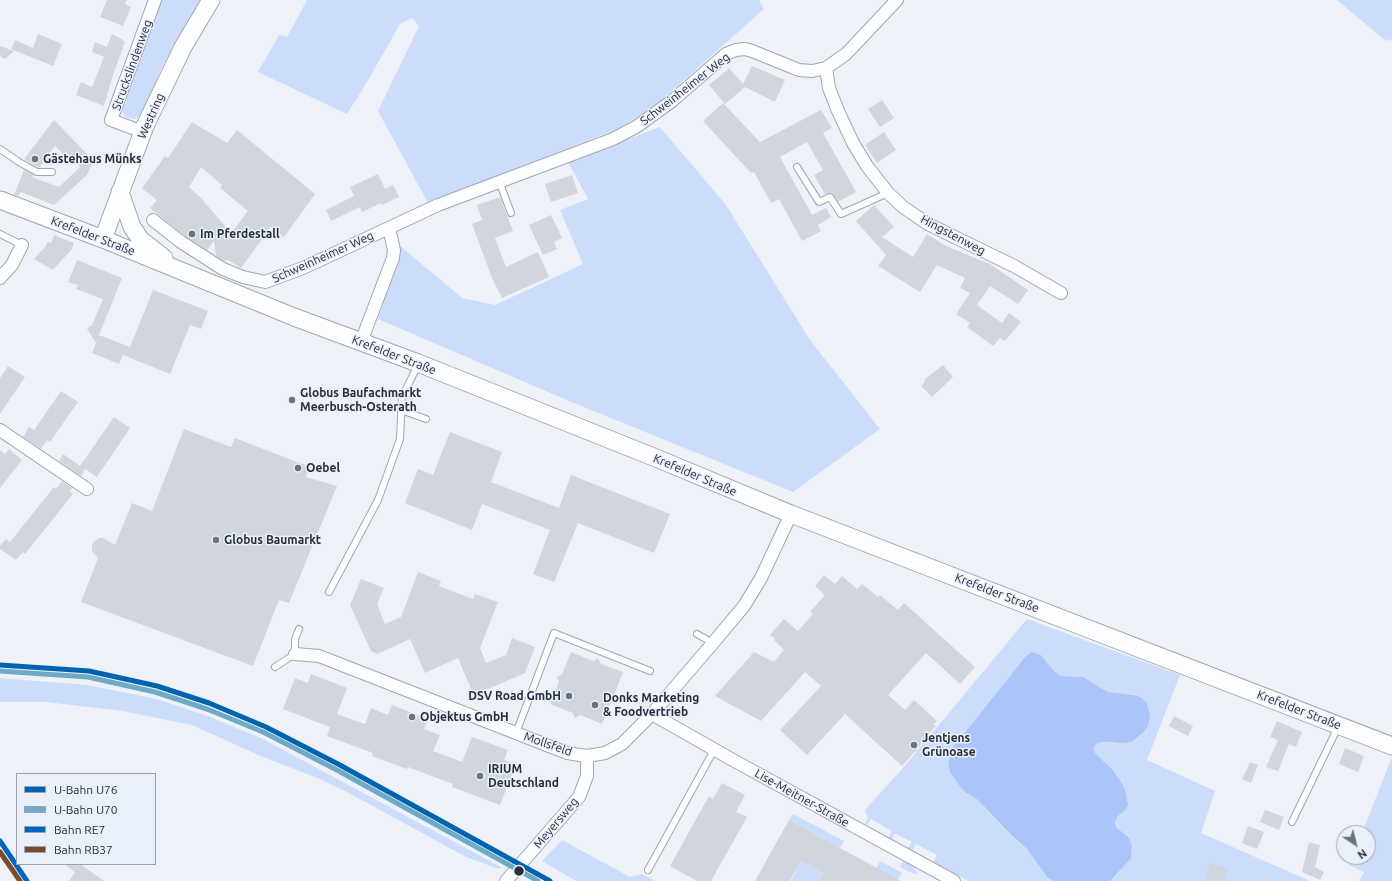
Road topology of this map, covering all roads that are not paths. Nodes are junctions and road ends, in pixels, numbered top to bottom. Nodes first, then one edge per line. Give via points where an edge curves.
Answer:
1 (155, 0) edge
2 (211, 0) edge
3 (897, 0) edge
4 (826, 68) junction
5 (143, 132) junction
6 (0, 149) edge
7 (797, 167) dead end
8 (52, 172) dead end
9 (499, 181) junction
10 (120, 192) junction
11 (888, 193) junction
12 (0, 200) edge
13 (511, 213) dead end
14 (153, 220) dead end
15 (389, 228) junction
16 (0, 234) edge
17 (103, 239) junction
18 (22, 245) joint
19 (178, 269) junction
20 (0, 278) edge
21 (1061, 293) dead end
22 (361, 342) junction
23 (418, 363) junction
24 (401, 410) junction
25 (426, 419) dead end
26 (0, 430) edge
27 (87, 489) dead end
28 (791, 514) junction
29 (329, 592) dead end
30 (299, 629) dead end
31 (697, 634) dead end
32 (713, 643) junction
33 (295, 654) junction
34 (275, 667) dead end
35 (650, 671) dead end
36 (652, 714) junction
37 (1339, 726) junction
38 (516, 733) junction
39 (1392, 746) edge
40 (714, 750) junction
41 (588, 756) junction
42 (1292, 822) dead end
43 (648, 870) dead end
44 (933, 876) edge
45 (506, 881) edge
46 (954, 881) edge

1 - 5 street, Struckslindenweg via 112,120
2 - 5 main road, Westring via 183,47
3 - 4 street, Schweinheimer Weg via 846,54
4 - 9 street, Schweinheimer Weg via 799,70 746,49 736,50 726,54 672,101 636,127 613,139
4 - 11 street, Hingstenweg via 829,88 853,143
5 - 10 main road, Westring
6 - 8 lane via 37,172
7 - 11 lane via 819,202 830,197 841,214
9 - 13 lane
9 - 15 street, Schweinheimer Weg
10 - 17 main road, Westring
10 - 19 main road via 127,215 137,234
11 - 21 street, Hingstenweg via 928,224 1014,266
12 - 17 main road, Krefelder Straße
14 - 15 street, Schweinheimer Weg via 223,269 242,277 266,282 303,268
15 - 22 street, Schweinheimer Weg via 394,250 393,258
16 - 18 lane
17 - 19 main road, Krefelder Straße
18 - 20 street via 12,265
19 - 22 main road, Krefelder Straße
22 - 23 main road, Krefelder Straße
23 - 24 lane via 402,397
23 - 28 main road, Krefelder Straße
24 - 25 lane
24 - 29 lane via 400,439 378,500
26 - 27 street
28 - 32 street, Mollsfeld via 761,578 744,606
28 - 37 main road, Krefelder Straße
30 - 33 lane via 295,639
31 - 32 lane
32 - 36 street, Mollsfeld
33 - 34 lane
33 - 38 street, Mollsfeld via 319,656
35 - 38 lane via 554,633
36 - 40 street, Lise-Meitner-Straße
36 - 41 street, Mollsfeld via 622,744 605,753
37 - 39 main road, Krefelder Straße
37 - 42 lane
38 - 41 street, Mollsfeld via 568,753
40 - 43 lane
40 - 44 street, Lise-Meitner-Straße
41 - 45 street, Meyersweg via 587,776 579,789 579,798 562,813
44 - 46 street, Lise-Meitner-Straße

